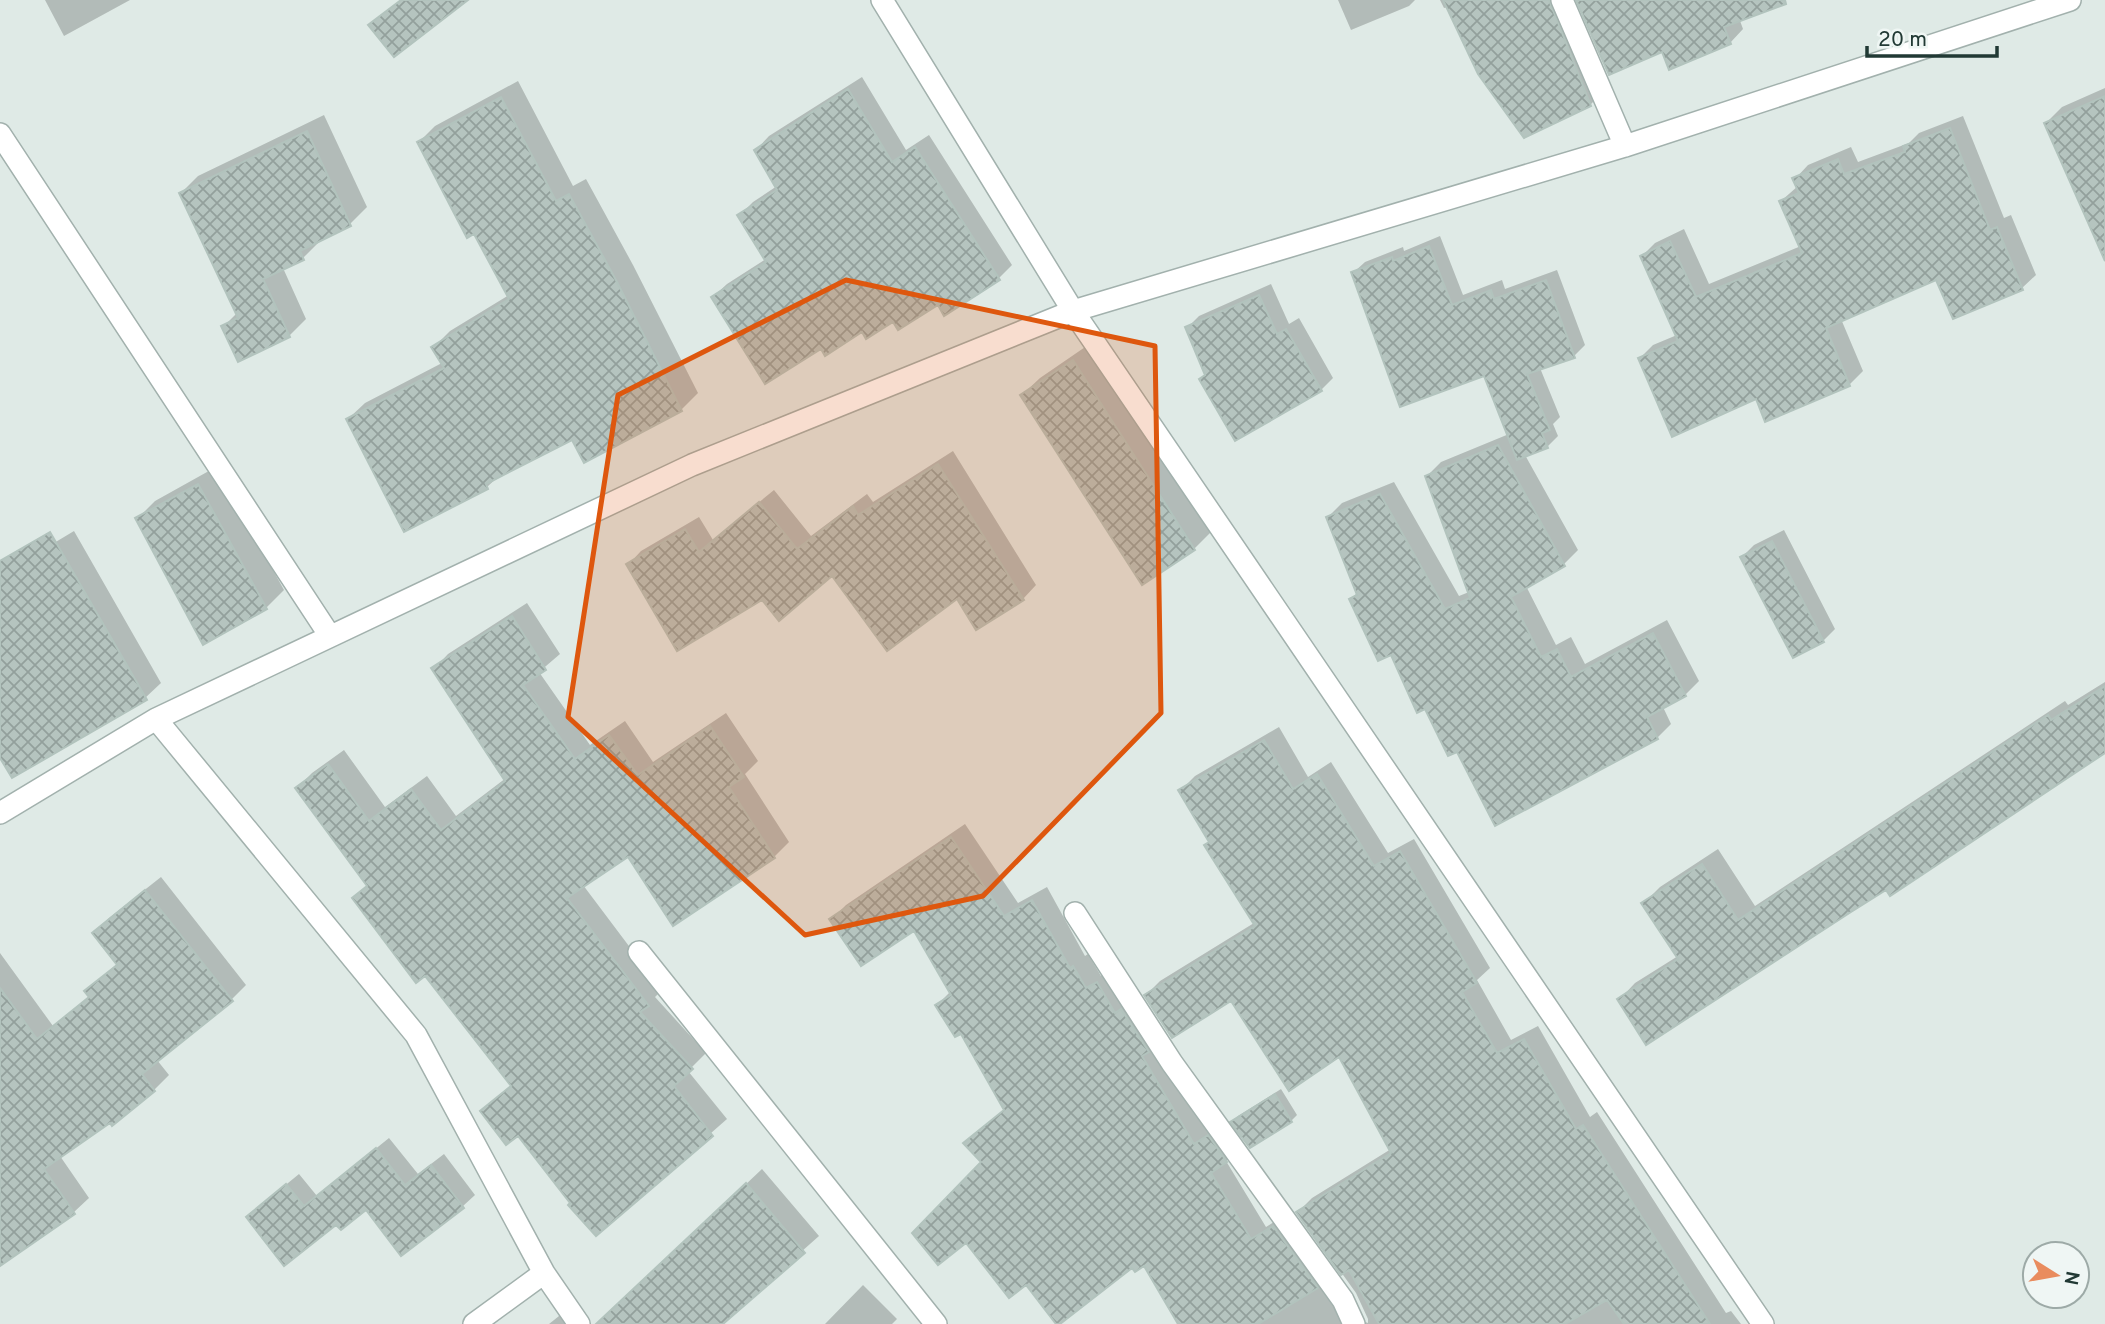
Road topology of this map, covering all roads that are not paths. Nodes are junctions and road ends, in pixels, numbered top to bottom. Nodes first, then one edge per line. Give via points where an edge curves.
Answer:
1 (882, 0) edge
2 (1562, 0) edge
3 (2070, 0) edge
4 (0, 134) edge
5 (1625, 146) junction
6 (1073, 312) junction
7 (330, 636) junction
8 (156, 719) junction
9 (0, 813) edge
10 (1075, 913) dead end
11 (639, 952) dead end
12 (544, 1273) junction
13 (474, 1324) edge
14 (579, 1324) edge
15 (936, 1324) edge
16 (1354, 1324) edge
17 (1763, 1324) edge

1 - 6 street
2 - 5 street
3 - 5 street
4 - 7 street
5 - 6 street
6 - 7 street via 692,465
6 - 17 street
7 - 8 street
8 - 9 street
8 - 12 street via 416,1035
10 - 16 street via 1172,1063 1343,1300
11 - 15 street
12 - 13 street
12 - 14 street

